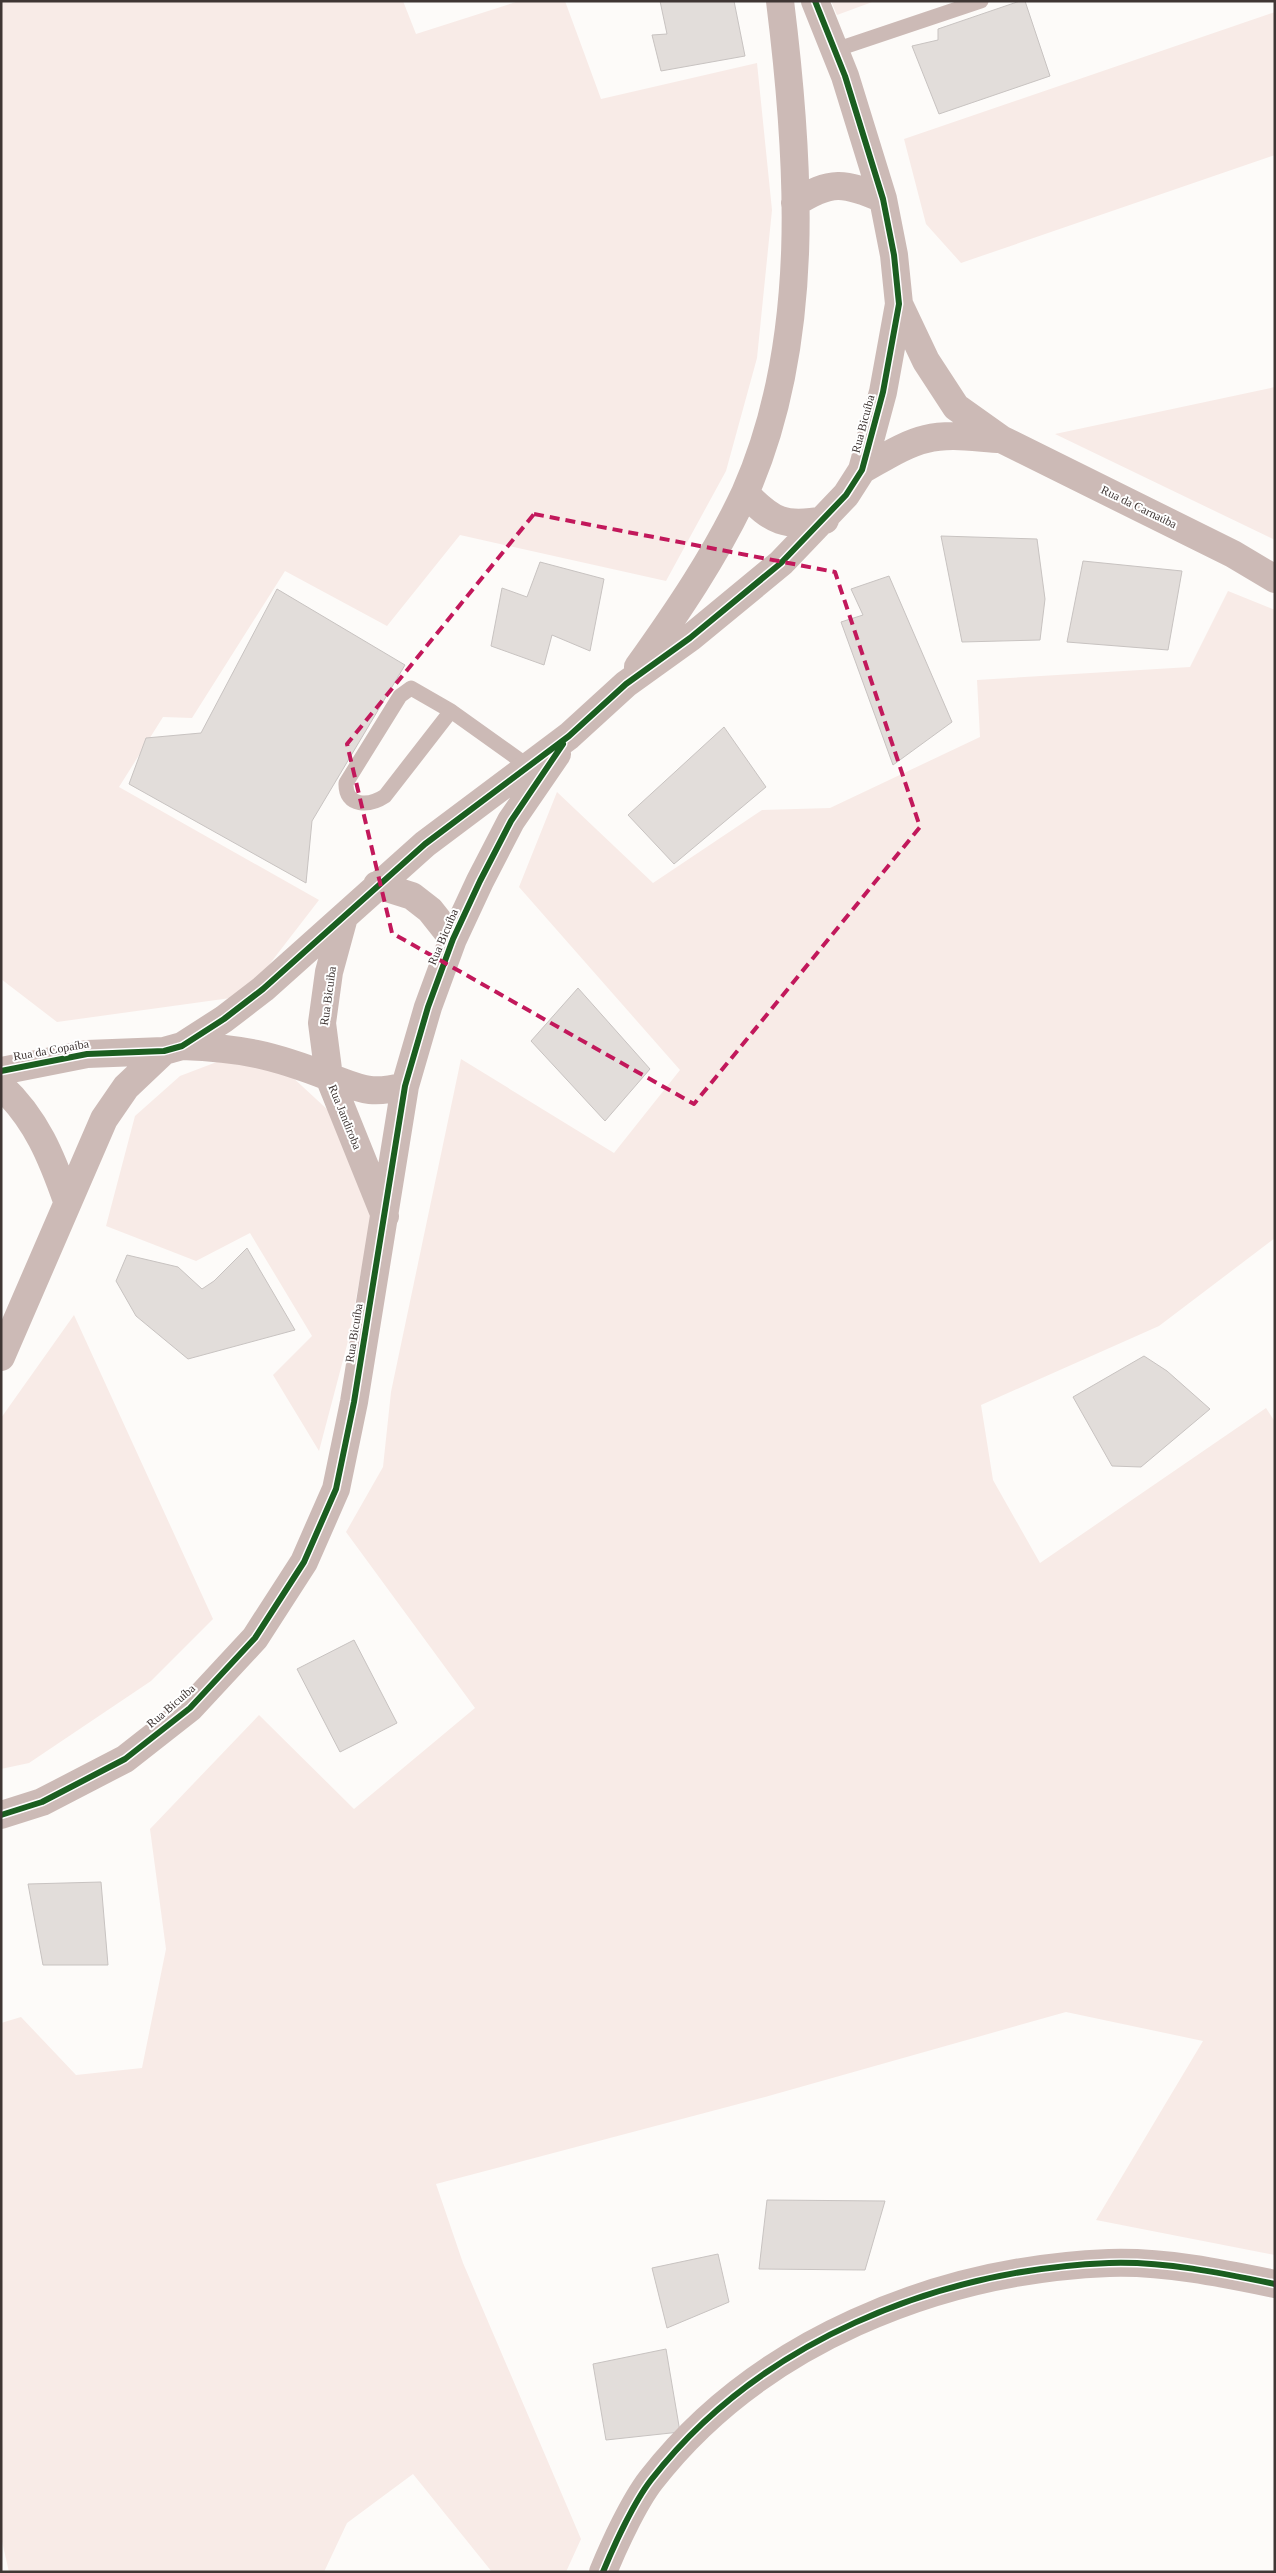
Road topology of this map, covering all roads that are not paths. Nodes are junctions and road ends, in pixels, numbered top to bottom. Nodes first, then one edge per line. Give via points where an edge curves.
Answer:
1 (780, 1) edge
2 (815, 1) edge
3 (981, 1) edge
4 (835, 50) junction
5 (883, 199) junction
6 (795, 203) junction
7 (898, 304) junction
8 (1001, 439) junction
9 (862, 470) junction
10 (745, 492) junction
11 (825, 520) junction
12 (1275, 579) edge
13 (626, 684) junction
14 (452, 711) junction
15 (569, 736) junction
16 (528, 766) junction
17 (377, 885) junction
18 (344, 917) junction
19 (453, 939) junction
20 (173, 1049) junction
21 (1, 1071) edge
22 (329, 1077) junction
23 (1, 1086) edge
24 (405, 1086) junction
25 (67, 1201) junction
26 (385, 1216) junction
27 (1, 1357) edge
28 (1, 1815) edge
29 (1275, 2284) edge
30 (610, 2564) edge

1 - 6 street, Rua Bicuíba via 792,93
2 - 4 street, Rua Bicuíba
3 - 4 lane
4 - 5 street, Rua Bicuíba
5 - 6 street via 858,188 837,185 816,189
5 - 7 street, Rua Bicuíba via 894,255
6 - 10 street, Rua Bicuíba via 794,273 778,397
7 - 8 street, Rua da Carnaúba via 942,389 956,407
7 - 9 street, Rua Bicuíba via 883,392
8 - 9 street, Rua da Carnaúba via 952,436 926,439
8 - 12 street, Rua da Carnaúba via 1233,554
9 - 11 street, Rua Bicuíba
10 - 11 street via 764,512 782,521 800,524
10 - 13 street, Rua Bicuíba via 709,562
11 - 13 street, Rua Bicuíba via 773,570 690,638
13 - 15 street, Rua Bicuíba
14 - 14 lane via 385,796 365,804 353,801 346,783 403,693 414,688
14 - 16 lane
15 - 16 street, Rua Bicuíba
15 - 19 street, Rua Bicuíba via 511,821
16 - 17 street, Rua Bicuíba
17 - 18 street, Rua Bicuíba
17 - 19 street via 412,896 430,910
18 - 20 street, Rua Bicuíba via 263,989
18 - 22 street, Rua Bicuiba via 329,972 322,1023
19 - 24 street, Rua Bicuíba
20 - 21 street, Rua da Copaíba via 86,1054
20 - 22 street, Rua Jandiroba via 229,1048 262,1053
20 - 25 street via 126,1087 104,1119
22 - 24 street via 382,1092
22 - 26 street, Rua Jandiroba
23 - 25 street via 37,1128
24 - 26 street, Rua Bicuíba
25 - 27 street
26 - 28 street, Rua Bicuíba via 336,1489 304,1562 255,1638 190,1708 125,1759 42,1802
29 - 30 street via 1204,2270 1110,2263 951,2287 846,2326 779,2363 701,2424 650,2481

